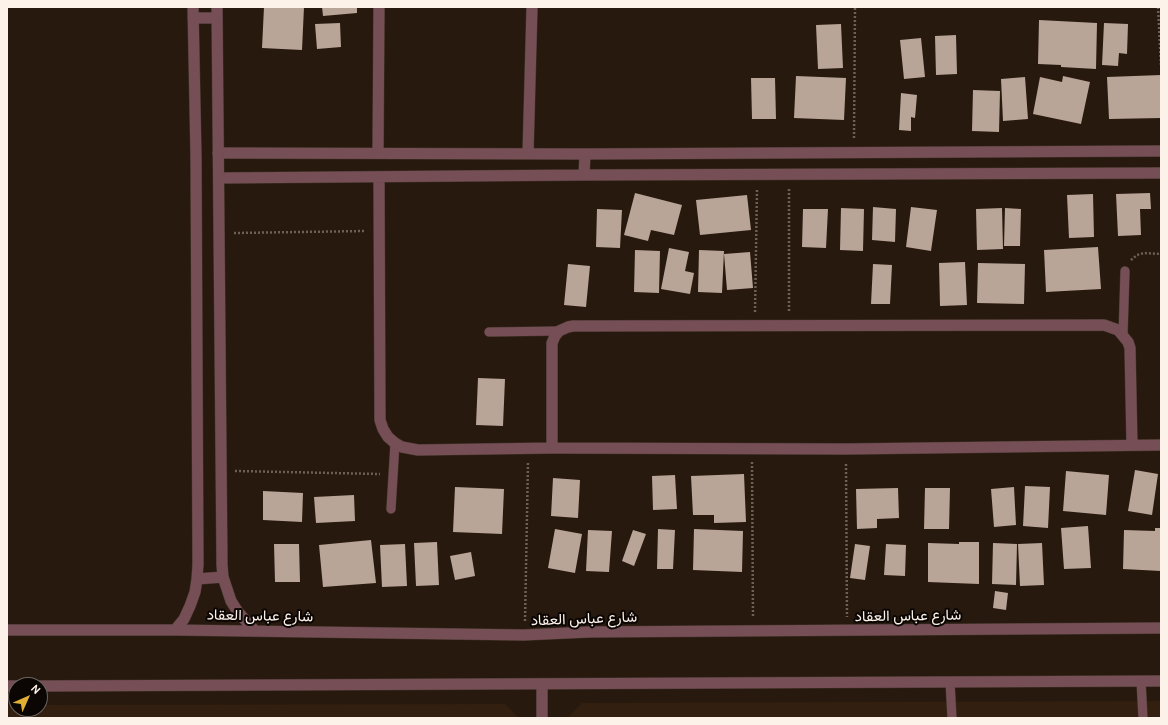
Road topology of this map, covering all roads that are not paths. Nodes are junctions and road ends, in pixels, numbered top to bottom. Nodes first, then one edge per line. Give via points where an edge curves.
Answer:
1 (379, 7) edge
2 (532, 7) edge
3 (193, 12) edge
4 (217, 12) edge
5 (1161, 151) edge
6 (218, 153) junction
7 (378, 153) junction
8 (528, 154) junction
9 (585, 154) junction
10 (1161, 173) edge
11 (584, 175) junction
12 (219, 178) junction
13 (379, 178) junction
14 (1125, 270) road end
15 (559, 331) junction
16 (489, 332) dead end
17 (1123, 336) junction
18 (395, 443) junction
19 (1132, 445) junction
20 (1161, 445) edge
21 (552, 448) junction
22 (391, 510) dead end
23 (223, 577) junction
24 (197, 579) junction
25 (1161, 628) edge
26 (7, 630) edge
27 (175, 630) junction
28 (256, 631) junction
29 (1141, 681) junction
30 (1161, 681) edge
31 (950, 682) junction
32 (542, 684) junction
33 (48, 686) edge
34 (542, 718) edge
35 (952, 718) edge
36 (1143, 718) edge

1 - 7 street
2 - 8 street
3 - 4 street
3 - 24 street
4 - 6 street
5 - 9 street
6 - 7 street
6 - 12 street
7 - 8 street
8 - 9 street
9 - 11 street
10 - 11 street
11 - 13 street
12 - 13 street
12 - 23 street
13 - 18 street via 380,420 388,437
14 - 17 lane
15 - 16 lane
15 - 17 street via 568,326 1104,325 1118,330
15 - 21 street via 552,349
17 - 19 street via 1128,342 1131,356
18 - 21 street via 418,450
18 - 22 lane
19 - 20 street
19 - 21 street via 846,449
23 - 24 street
23 - 28 street via 231,601
24 - 27 street via 190,606
25 - 28 street, شارع عباس العقاد via 589,632 524,635
26 - 27 street, شارع عباس العقاد
27 - 28 street, شارع عباس العقاد
29 - 30 street
29 - 31 street
29 - 36 lane
31 - 32 street
31 - 35 lane
32 - 33 street
32 - 34 street

